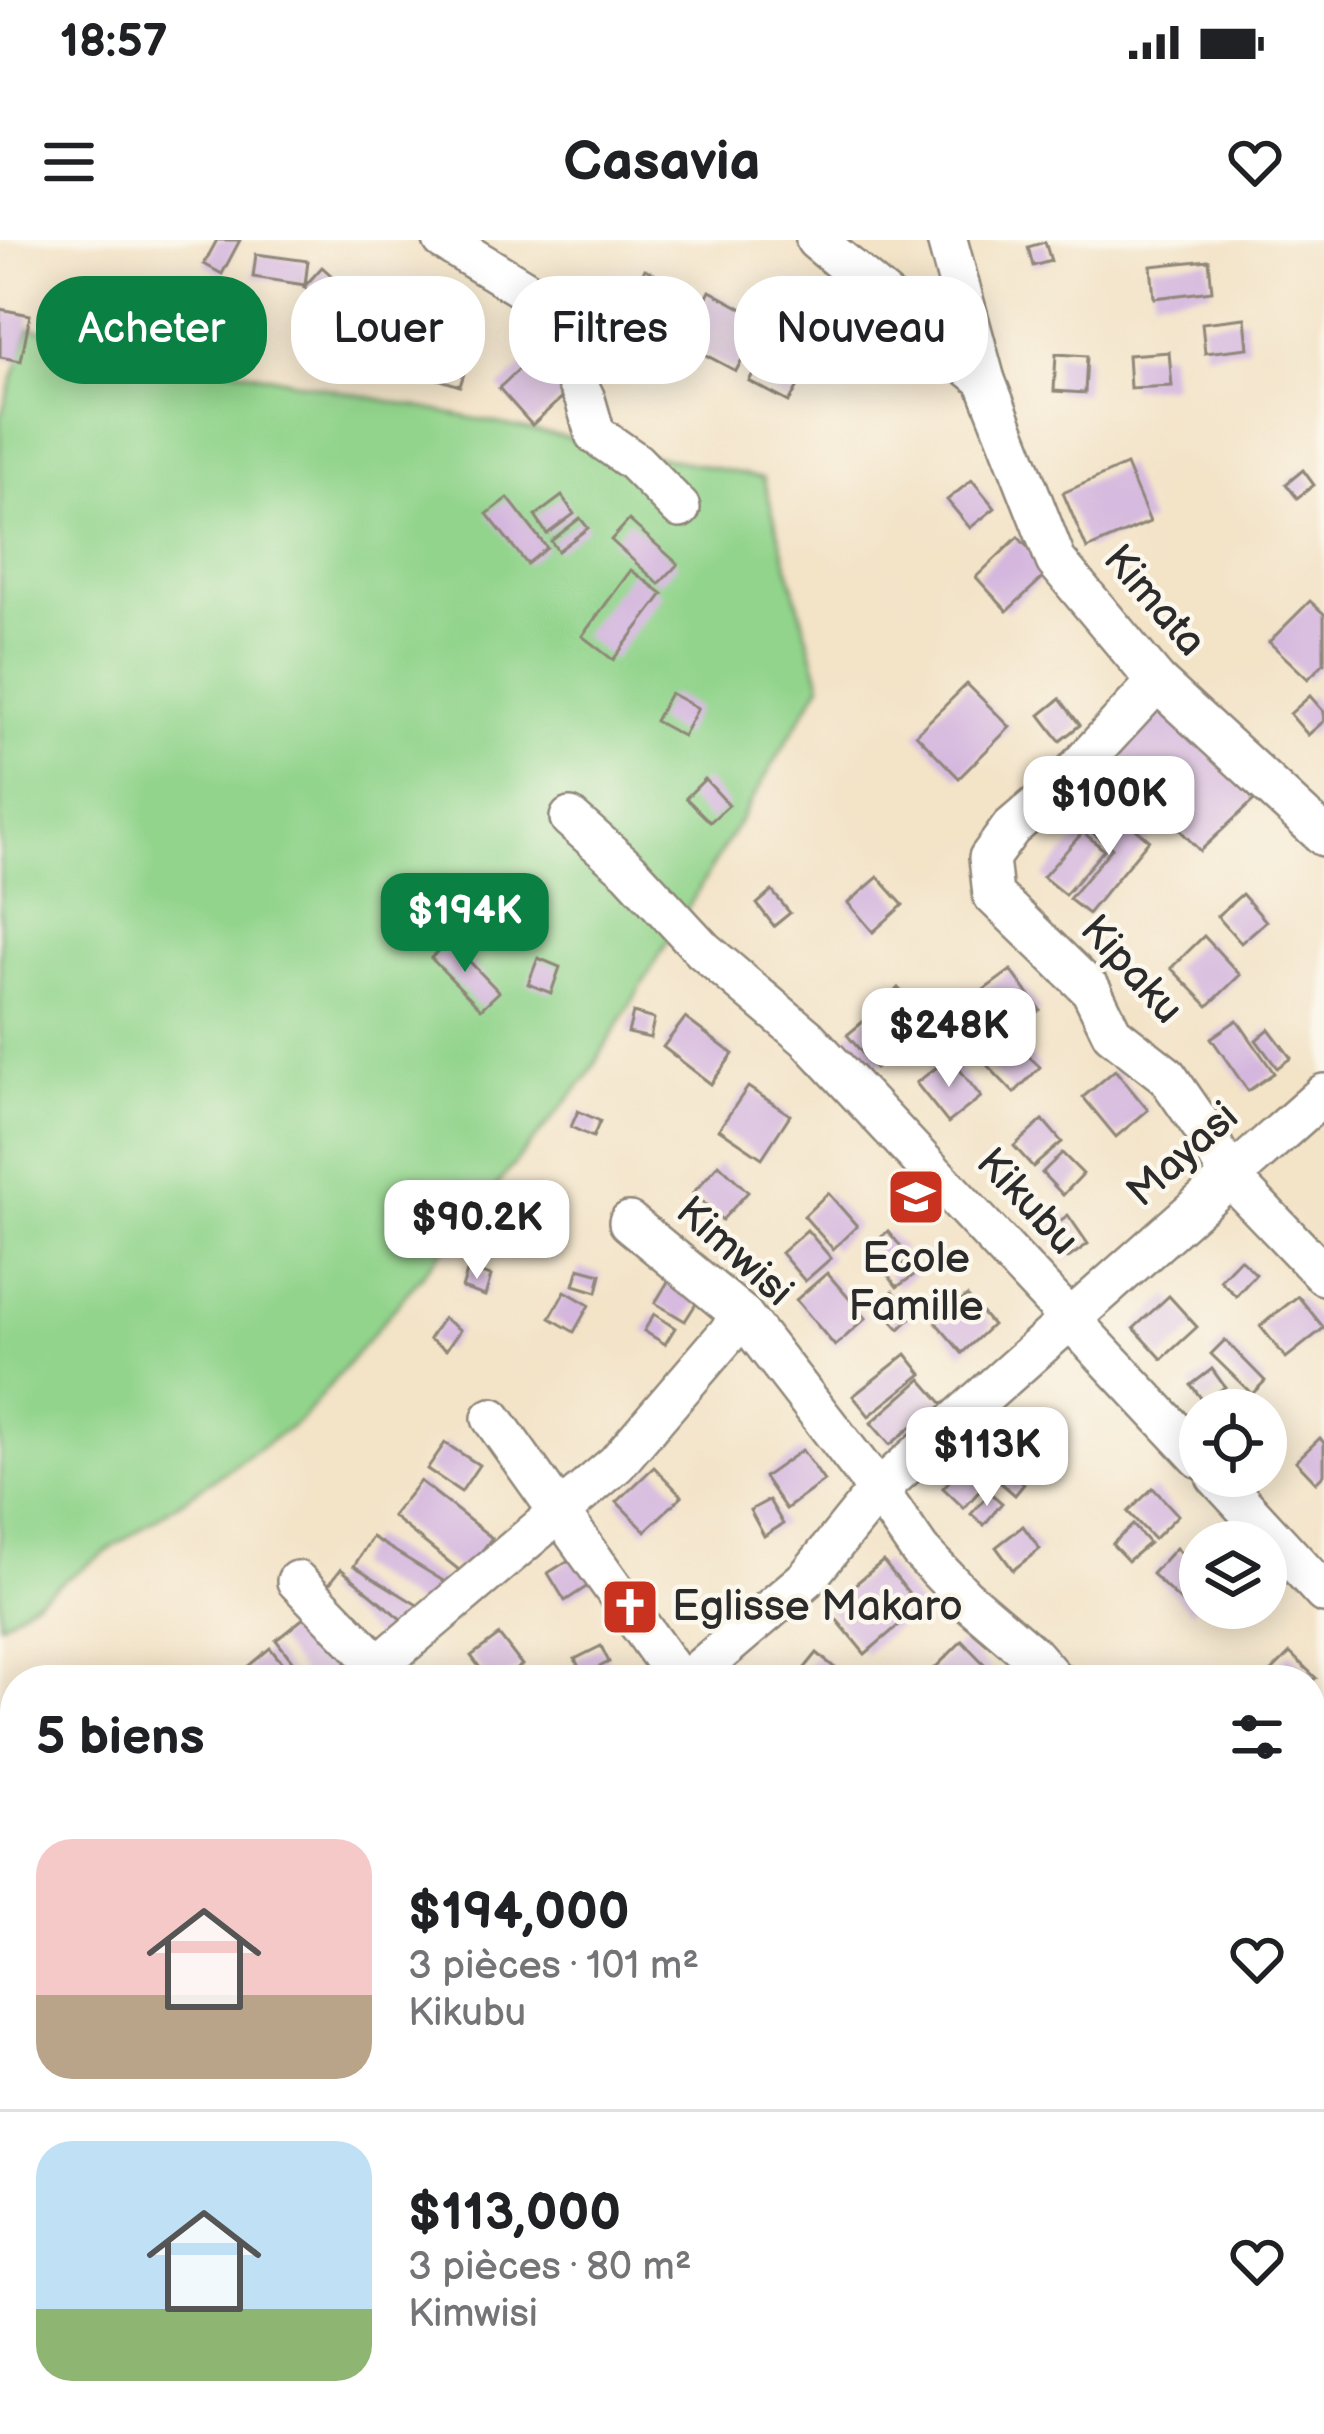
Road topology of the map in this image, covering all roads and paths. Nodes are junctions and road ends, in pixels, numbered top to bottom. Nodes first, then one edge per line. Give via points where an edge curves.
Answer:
1 (443, 240) edge
2 (816, 240) edge
3 (947, 240) edge
4 (859, 276) edge
5 (957, 276) edge
6 (987, 384) edge
7 (680, 508) dead end
8 (1157, 682) junction
9 (570, 818) dead end
10 (1324, 836) edge
11 (1324, 1094) edge
12 (1230, 1177) junction
13 (628, 1222) dead end
14 (1324, 1275) edge
15 (743, 1316) junction
16 (1071, 1319) junction
17 (492, 1418) dead end
18 (1179, 1436) edge
19 (878, 1490) junction
20 (1235, 1497) edge
21 (558, 1511) junction
22 (297, 1581) dead end
23 (1324, 1593) edge
24 (369, 1665) edge
25 (389, 1665) edge
26 (672, 1665) edge
27 (701, 1665) edge
28 (1041, 1665) edge

1 - 7 street via 535,296 596,434
2 - 4 street
3 - 5 street, Kimata
6 - 8 street, Kimata via 1056,561
8 - 10 street, Kimata
8 - 12 street, Kipaku via 1011,828 989,858 993,895 1090,990 1112,1034 1167,1076
9 - 16 street, Kikubu via 703,950 807,1038
11 - 12 street, Mayasi
12 - 14 street, Kipaku
12 - 16 street, Mayasi
13 - 15 street, Kimwisi
15 - 19 street, Kimwisi
15 - 21 street via 616,1464
16 - 18 street, Kikubu
16 - 19 street, Mayasi
17 - 21 street
19 - 27 street, Mayasi via 807,1578
19 - 28 street, Kimwisi via 920,1551
20 - 23 street
21 - 25 street
21 - 26 street
22 - 24 street

